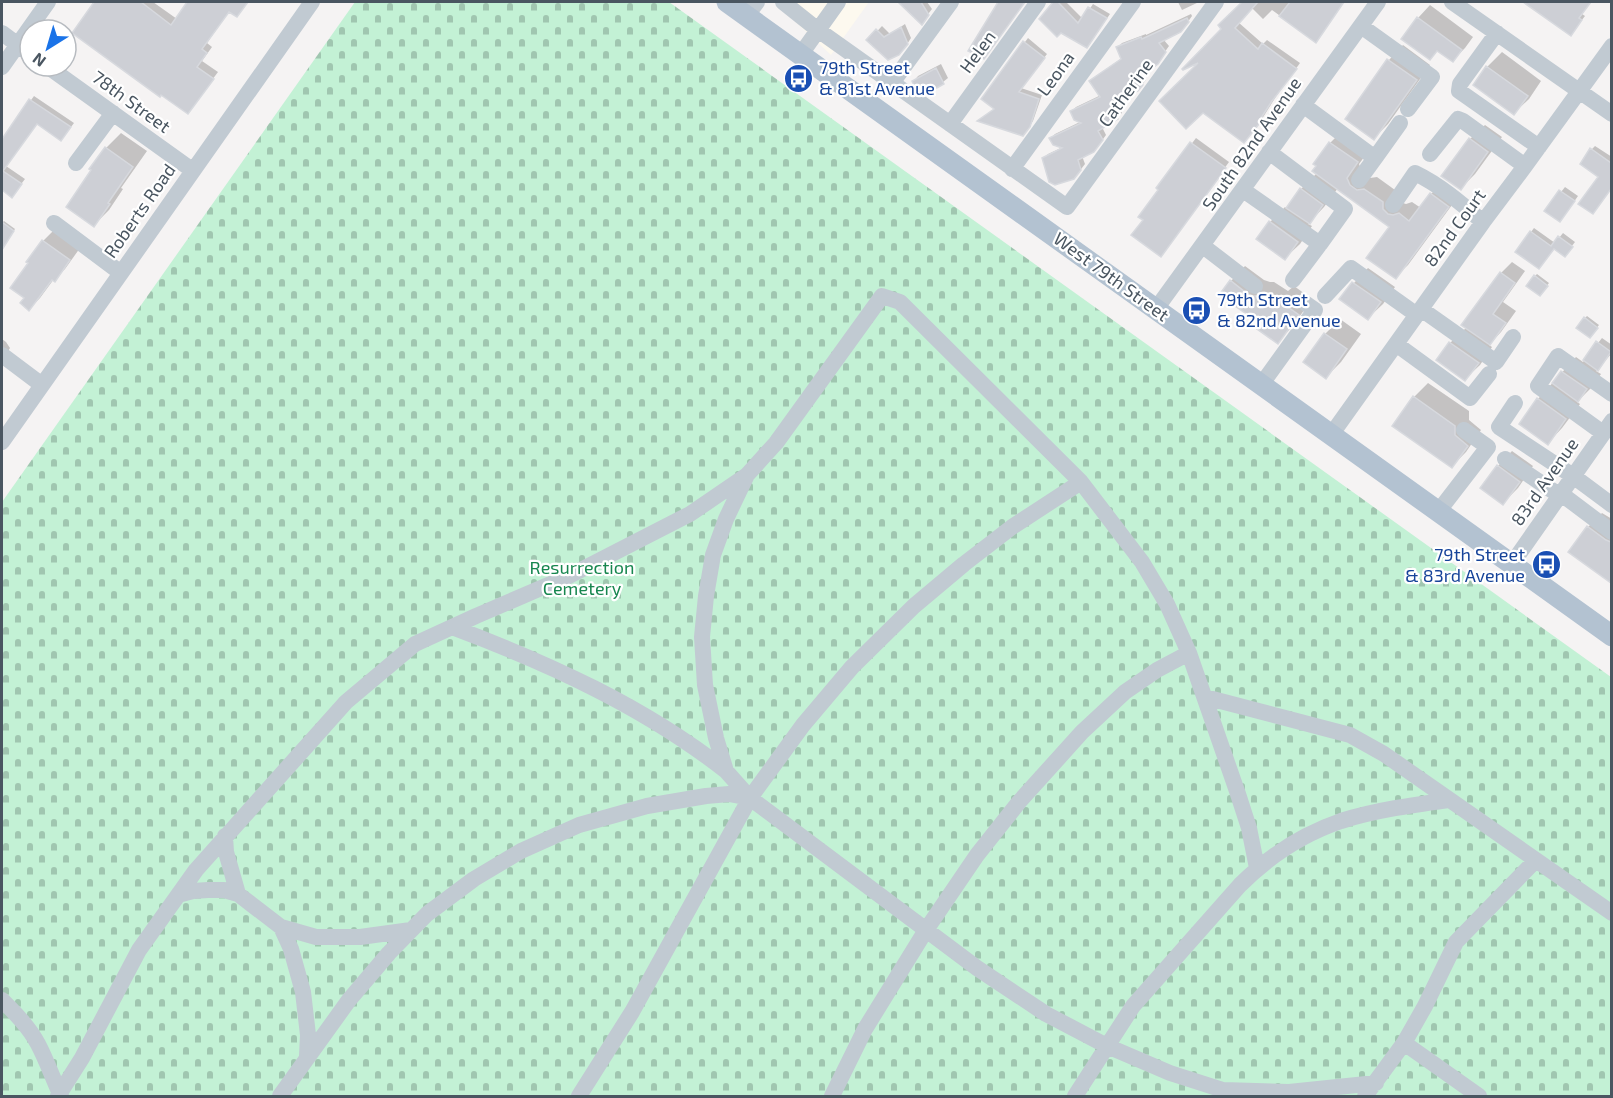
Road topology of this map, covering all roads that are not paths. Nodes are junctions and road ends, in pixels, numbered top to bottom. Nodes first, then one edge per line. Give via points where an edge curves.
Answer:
1 (48, 2) edge
2 (312, 2) edge
3 (728, 2) edge
4 (783, 2) edge
5 (838, 2) edge
6 (951, 2) edge
7 (1038, 2) edge
8 (1133, 2) edge
9 (1216, 2) edge
10 (1378, 2) edge
11 (1452, 2) edge
12 (752, 8) edge
13 (40, 18) edge
14 (1361, 26) junction
15 (818, 30) junction
16 (2, 33) edge
17 (1497, 33) junction
18 (18, 45) edge
19 (1611, 46) edge
20 (18, 54) edge
21 (801, 54) junction
22 (2, 68) edge
23 (64, 78) edge
24 (892, 83) junction
25 (1579, 92) junction
26 (1303, 105) junction
27 (113, 113) junction
28 (1611, 114) edge
29 (950, 124) junction
30 (1539, 147) junction
31 (1269, 152) junction
32 (1430, 154) dead end
33 (1375, 158) junction
34 (76, 163) dead end
35 (1525, 166) junction
36 (1012, 169) junction
37 (192, 170) junction
38 (1359, 180) dead end
39 (1243, 190) junction
40 (1393, 205) dead end
41 (1483, 222) junction
42 (54, 223) dead end
43 (1320, 244) junction
44 (1203, 246) junction
45 (121, 273) junction
46 (1293, 280) dead end
47 (1255, 286) dead end
48 (1325, 297) dead end
49 (1305, 303) dead end
50 (1156, 309) junction
51 (1419, 312) junction
52 (1513, 337) dead end
53 (1396, 344) junction
54 (2, 355) edge
55 (1489, 374) dead end
56 (42, 385) junction
57 (1261, 385) junction
58 (1611, 394) edge
59 (1515, 403) dead end
60 (1464, 430) dead end
61 (1607, 434) edge
62 (1331, 435) junction
63 (2, 442) edge
64 (1505, 459) dead end
65 (747, 475) junction
66 (1573, 476) junction
67 (1081, 482) junction
68 (1560, 494) junction
69 (1611, 505) edge
70 (1438, 512) junction
71 (1611, 532) edge
72 (1511, 565) junction
73 (452, 627) junction
74 (1611, 636) edge
75 (1189, 652) junction
76 (1205, 697) junction
77 (726, 771) junction
78 (750, 798) junction
79 (1449, 800) junction
80 (225, 836) junction
81 (1536, 860) junction
82 (1257, 868) junction
83 (238, 894) junction
84 (178, 895) junction
85 (1611, 913) edge
86 (281, 927) junction
87 (411, 930) junction
88 (926, 930) junction
89 (2, 1000) edge
90 (1404, 1043) junction
91 (1107, 1046) junction
92 (307, 1056) junction
93 (1376, 1083) junction
94 (1224, 1093) edge
95 (60, 1096) edge
96 (280, 1096) edge
97 (579, 1096) edge
98 (832, 1096) edge
99 (1075, 1096) edge
100 (1365, 1096) edge
101 (1479, 1096) edge

1 - 13 street
2 - 37 street, Roberts Road
3 - 12 main road, West 79th Street
4 - 15 street
5 - 15 street
6 - 24 street
7 - 29 street, Helen
8 - 36 street, Leona
9 - 36 street, Catherine via 1067,207
10 - 14 street, South 82nd Avenue
11 - 17 street
12 - 21 main road, West 79th Street
14 - 26 street, South 82nd Avenue
14 - 33 street via 1432,77
15 - 21 street
15 - 24 street
16 - 18 street
17 - 25 street
17 - 30 street via 1459,91
19 - 25 street, 82nd Court
20 - 22 street
21 - 50 main road, West 79th Street
23 - 27 street, 78th Street
24 - 29 street
25 - 28 street
25 - 30 street, 82nd Court
26 - 31 street, South 82nd Avenue
26 - 33 street
27 - 34 street
27 - 37 street, 78th Street
29 - 36 street
30 - 35 street, 82nd Court
31 - 39 street, South 82nd Avenue
31 - 43 street via 1345,209
32 - 35 street via 1458,119
33 - 38 street
35 - 41 street, 82nd Court
37 - 45 street, Roberts Road
39 - 43 street
39 - 44 street, South 82nd Avenue
40 - 41 street via 1415,173 1430,180
41 - 51 street, 82nd Court
42 - 45 street
43 - 46 street
44 - 47 street
44 - 50 street, South 82nd Avenue
45 - 56 street, Roberts Road
48 - 51 street via 1351,268
49 - 57 street via 1315,310
50 - 57 main road, West 79th Street
51 - 52 street via 1496,362
51 - 53 street, 82nd Court
53 - 55 street via 1470,398
53 - 62 street, 82nd Court
54 - 56 street
56 - 63 street, Roberts Road
57 - 62 main road, West 79th Street
58 - 61 street via 1558,356 1538,386
59 - 66 street via 1499,427
60 - 70 street via 1488,447
61 - 66 street, 83rd Avenue
62 - 70 main road, West 79th Street
64 - 68 street
65 - 67 street via 776,443 882,296 900,302
65 - 73 street via 690,514 569,576
65 - 77 street via 713,555 702,637 705,685
66 - 68 street, 83rd Avenue
66 - 69 street
67 - 75 street via 1142,562
67 - 78 street via 1012,527 914,606 838,683
68 - 71 street
68 - 72 street, 83rd Avenue
70 - 72 main road, West 79th Street
72 - 74 main road, West 79th Street
73 - 77 street via 602,693 657,723
73 - 80 street via 415,644 346,702
75 - 76 street
75 - 88 street via 1125,692 1082,732 977,855
76 - 79 street via 1350,735
76 - 82 street via 1246,820
77 - 78 street
78 - 87 street via 729,794 706,796 647,806 579,825 521,851 474,879
78 - 88 street
78 - 97 street via 632,1012
79 - 81 street
79 - 82 street via 1340,822 1309,835
80 - 83 street
80 - 84 street
81 - 85 street
81 - 90 street via 1456,942
82 - 91 street via 1133,1006
83 - 84 street via 208,890
83 - 86 street
84 - 95 street via 139,950
86 - 87 street via 316,937 360,937
86 - 92 street via 303,992
87 - 92 street via 349,1000
88 - 91 street via 1046,1014
88 - 98 street via 865,1029
89 - 95 street via 37,1042
90 - 93 street
90 - 101 street
91 - 94 street
91 - 99 street
92 - 96 street
93 - 94 street via 1289,1092
93 - 100 street

